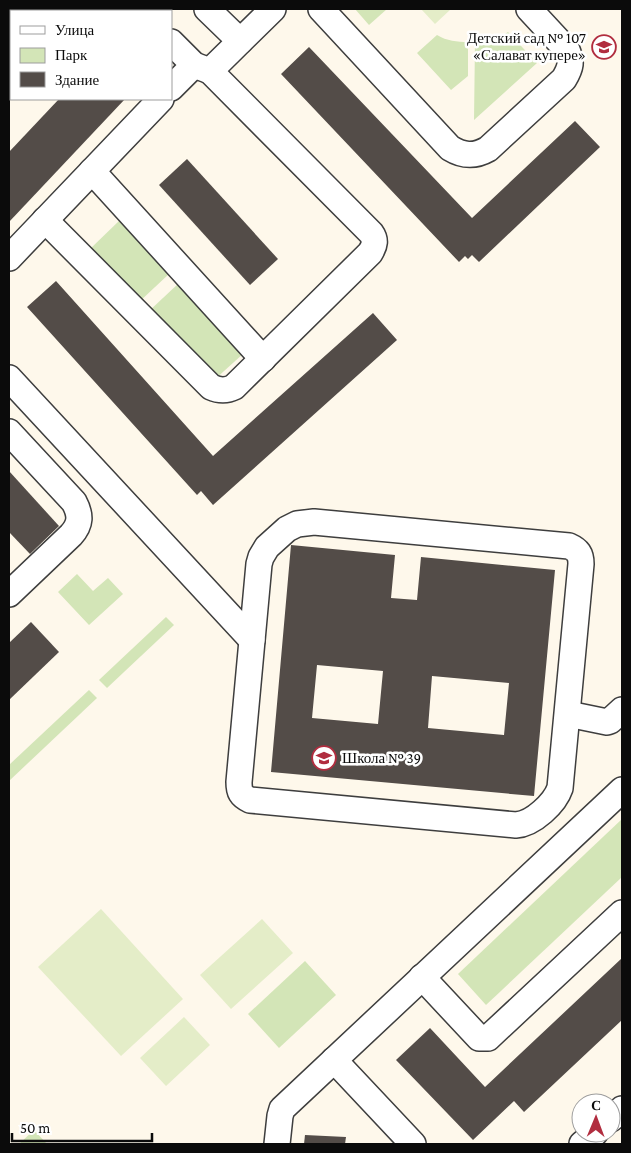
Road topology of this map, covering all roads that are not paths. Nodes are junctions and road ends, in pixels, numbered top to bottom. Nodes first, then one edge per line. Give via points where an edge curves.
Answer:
1 (207, 9) edge
2 (272, 9) edge
3 (321, 9) edge
4 (533, 10) edge
5 (240, 41) junction
6 (172, 43) edge
7 (202, 68) junction
8 (172, 87) edge
9 (160, 100) edge
10 (92, 171) junction
11 (45, 220) junction
12 (9, 258) edge
13 (263, 359) junction
14 (9, 378) edge
15 (9, 432) edge
16 (9, 594) edge
17 (252, 640) junction
18 (622, 710) edge
19 (568, 714) junction
20 (622, 790) edge
21 (622, 913) edge
22 (422, 978) junction
23 (334, 1060) junction
24 (277, 1144) edge
25 (413, 1144) edge

1 - 5 street
2 - 5 street
3 - 4 street via 450,148 469,155 488,149 570,70 567,50
5 - 7 street
6 - 7 street
7 - 8 street
7 - 13 street via 374,238 374,248 370,253
9 - 10 street
10 - 11 street
10 - 13 street
11 - 12 street
11 - 13 street via 211,387 227,390 234,387
14 - 17 street
15 - 16 street via 74,502 80,518 76,530
17 - 19 street via 239,782 242,795 250,800 516,825 526,823 554,801 558,793
17 - 19 street via 261,557 267,547 297,524 314,522 569,546 579,553 581,564
18 - 19 street via 607,722
20 - 22 street
21 - 22 street via 488,1038 479,1038
22 - 23 street
23 - 24 street via 282,1110
23 - 25 street

